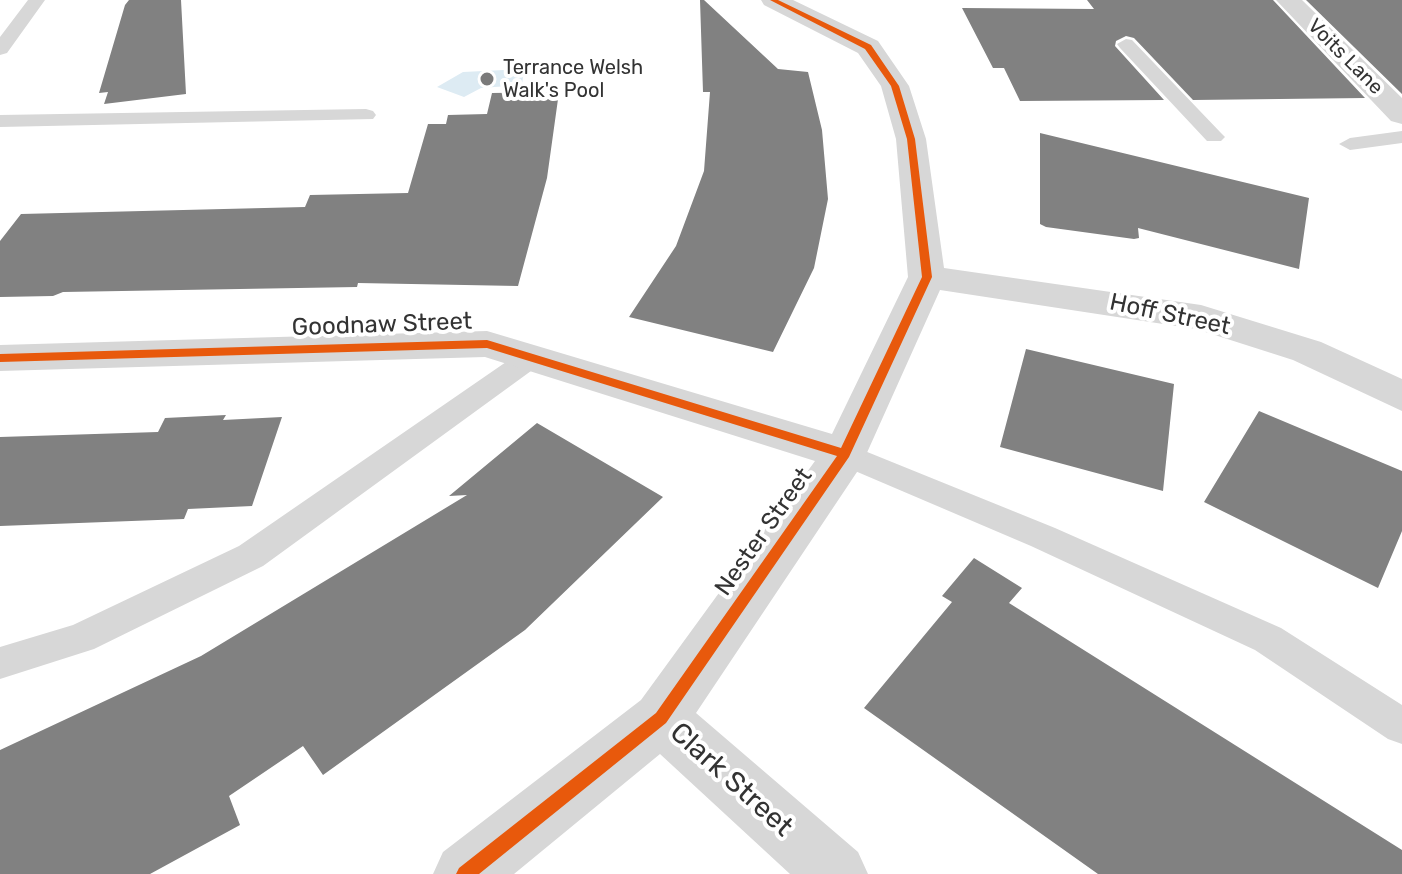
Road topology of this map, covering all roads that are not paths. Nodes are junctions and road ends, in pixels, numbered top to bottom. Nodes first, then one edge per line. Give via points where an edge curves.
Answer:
1 (37, 0) edge
2 (773, 0) edge
3 (1288, 0) edge
4 (1126, 44) dead end
5 (0, 49) edge
6 (366, 115) dead end
7 (1402, 115) edge
8 (0, 121) edge
9 (1214, 137) dead end
10 (1402, 137) edge
11 (1350, 144) dead end
12 (927, 277) junction
13 (532, 357) junction
14 (0, 358) edge
15 (1402, 396) edge
16 (845, 454) junction
17 (0, 663) edge
18 (661, 718) junction
19 (1402, 726) edge
20 (465, 874) edge
21 (836, 874) edge

1 - 5 lane
2 - 12 street via 868,47 895,86 911,139
3 - 7 street, Voits Lane
4 - 9 lane
6 - 8 lane
10 - 11 lane
12 - 15 street, Hoff Street via 1201,317 1307,351
12 - 16 street, Nester Street
13 - 14 street, Goodnaw Street via 487,344
13 - 16 street, Goodnaw Street
13 - 17 lane via 251,556 81,638
16 - 18 street, Nester Street
16 - 19 lane via 1268,639
18 - 20 street, Nester Street
18 - 21 street, Clark Street

